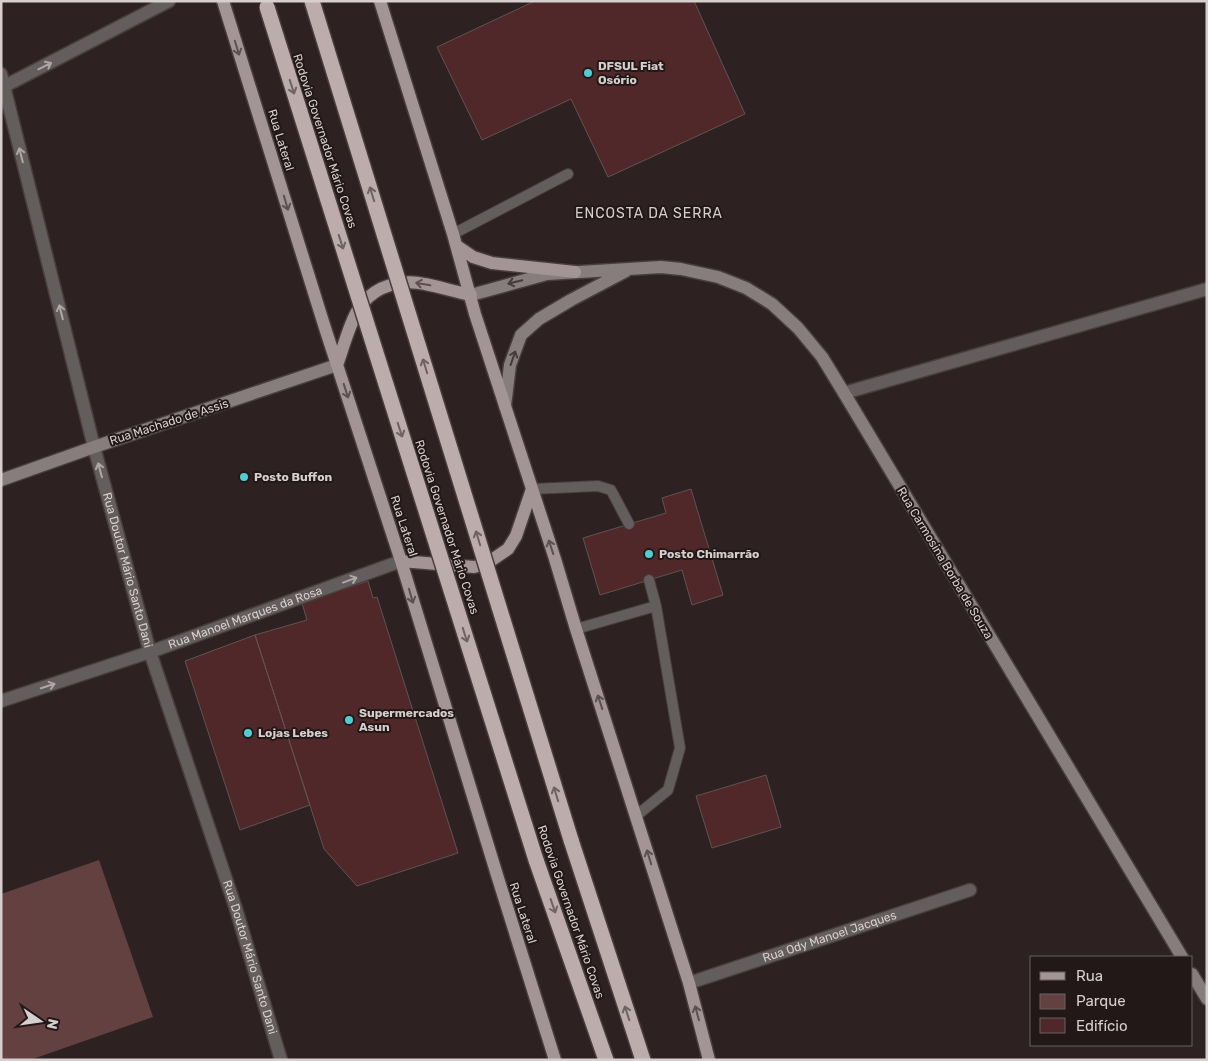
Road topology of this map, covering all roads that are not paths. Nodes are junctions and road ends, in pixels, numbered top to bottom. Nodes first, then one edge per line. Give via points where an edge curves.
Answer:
1 (169, 1) edge
2 (223, 1) edge
3 (312, 1) edge
4 (380, 1) edge
5 (266, 4) edge
6 (1, 74) edge
7 (3, 88) edge
8 (568, 174) dead end
9 (455, 240) junction
10 (632, 268) junction
11 (575, 272) junction
12 (1207, 288) edge
13 (471, 295) junction
14 (337, 365) junction
15 (844, 394) junction
16 (505, 406) junction
17 (94, 447) junction
18 (1, 480) edge
19 (532, 489) junction
20 (629, 524) dead end
21 (401, 562) junction
22 (648, 580) dead end
23 (656, 606) junction
24 (576, 629) junction
25 (150, 652) junction
26 (1, 701) edge
27 (636, 816) junction
28 (970, 890) dead end
29 (1181, 956) edge
30 (1193, 976) edge
31 (689, 983) junction
32 (1207, 999) edge
33 (282, 1060) edge
34 (555, 1060) edge
35 (606, 1060) edge
36 (643, 1060) edge
37 (709, 1060) edge

7 -> 1 street
2 -> 14 main road, Rua Lateral
36 -> 3 highway, Rodovia Governador Mário Covas, bridge via 571,840
4 - 9 main road
5 -> 35 highway, Rodovia Governador Mário Covas, bridge via 536,860
6 - 7 street, Rua Doutor Mário Santo Dani
17 -> 7 street, Rua Doutor Mário Santo Dani
8 - 9 lane
9 - 11 main road via 473,257 492,263
9 - 13 main road
10 - 11 street, Rua Carmosina Borba de Souza
10 - 15 street, Rua Carmosina Borba de Souza via 681,269 718,277 746,288 772,304 798,328 822,357
16 -> 10 street via 510,365 521,335 539,319
11 -> 13 street, Rua Carmosina Borba de Souza via 547,274
12 - 15 street
13 -> 14 main road via 424,283 402,282 381,287 362,304
13 - 16 main road
14 - 17 street, Rua Machado de Assis
14 -> 21 main road, Rua Lateral
15 - 29 street, Rua Carmosina Borba de Souza
16 - 19 main road
17 - 18 street, Rua Machado de Assis
25 -> 17 street, Rua Doutor Mário Santo Dani
19 - 20 lane via 598,486 611,490
19 - 21 main road via 516,536 508,549 486,564 474,567
24 -> 19 main road
25 -> 21 street, Rua Manoel Marques da Rosa
21 -> 34 main road, Rua Lateral
22 - 23 lane
23 - 24 lane
23 - 27 lane via 680,748 668,790
27 -> 24 main road
26 -> 25 street, Rua Manoel Marques da Rosa
25 - 33 street, Rua Doutor Mário Santo Dani via 236,909
31 -> 27 main road
28 - 31 street, Rua Ody Manoel Jacques
30 - 32 street
37 -> 31 main road

